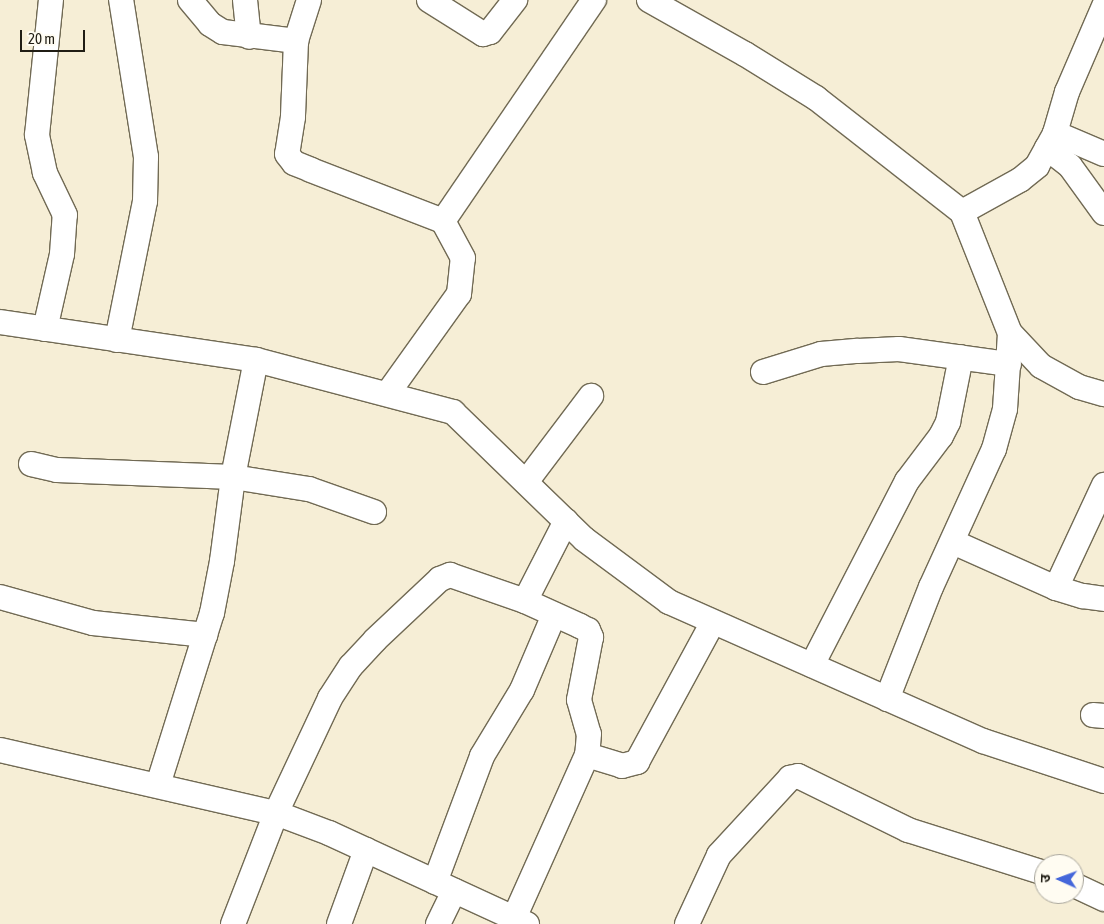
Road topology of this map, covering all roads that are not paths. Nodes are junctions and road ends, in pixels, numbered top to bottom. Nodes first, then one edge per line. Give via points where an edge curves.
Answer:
1 (51, 0) edge
2 (121, 0) edge
3 (190, 0) edge
4 (245, 0) edge
5 (309, 0) edge
6 (429, 0) edge
7 (515, 0) edge
8 (594, 0) edge
9 (649, 0) edge
10 (1104, 6) edge
11 (249, 37) junction
12 (296, 41) junction
13 (1095, 49) edge
14 (1051, 141) junction
15 (1104, 154) edge
16 (962, 212) junction
17 (1104, 212) edge
18 (443, 221) junction
19 (0, 322) edge
20 (45, 329) junction
21 (1010, 333) junction
22 (117, 340) junction
23 (962, 357) junction
24 (256, 360) junction
25 (1009, 364) junction
26 (763, 372) dead end
27 (388, 393) junction
28 (1104, 394) edge
29 (591, 396) dead end
30 (30, 464) dead end
31 (233, 477) junction
32 (526, 482) junction
33 (1104, 486) edge
34 (374, 512) dead end
35 (566, 521) junction
36 (953, 542) junction
37 (1056, 588) junction
38 (0, 597) edge
39 (1104, 598) edge
40 (525, 601) junction
41 (554, 615) junction
42 (713, 622) junction
43 (206, 635) junction
44 (812, 665) junction
45 (887, 698) junction
46 (0, 750) edge
47 (587, 755) junction
48 (1104, 781) edge
49 (158, 785) junction
50 (276, 813) junction
51 (366, 850) junction
52 (1034, 869) edge
53 (445, 886) junction
54 (1084, 890) edge
55 (1104, 899) edge
56 (521, 921) edge
57 (233, 924) edge
58 (339, 924) edge
59 (438, 924) edge
60 (687, 924) edge

1 - 20 street via 37,135 45,173 65,215 62,254
2 - 22 street via 146,157 145,202
3 - 11 street via 210,24 223,32
4 - 11 street
5 - 12 street
6 - 7 street via 483,34 490,32
8 - 18 street
9 - 16 street via 816,98
10 - 13 street
11 - 12 street
12 - 18 street via 293,117 287,154 294,163
13 - 14 street via 1067,92
14 - 15 street
14 - 16 street via 1037,166 1020,180
14 - 17 street
16 - 21 street
18 - 27 street via 463,258 459,294
19 - 20 street
20 - 22 street
21 - 25 street
21 - 28 street via 1041,366 1079,387
22 - 24 street
23 - 25 street
23 - 26 street via 899,349 858,351 821,354
23 - 44 street via 948,422 903,489
24 - 27 street
24 - 31 street
25 - 36 street via 1005,409 994,449
27 - 32 street via 453,412
29 - 32 street
30 - 31 street via 57,470
31 - 34 street via 309,490
31 - 43 street via 222,561
32 - 35 street
33 - 37 street
35 - 40 street
35 - 42 street via 584,539 669,602
36 - 37 street
36 - 45 street
37 - 39 street
38 - 43 street via 93,623
40 - 41 street
40 - 50 street via 460,577 440,578 351,666 311,735
41 - 47 street via 588,630 591,638 579,700 589,734
41 - 53 street via 522,690 482,756
42 - 44 street
42 - 47 street via 637,762 622,766
43 - 49 street
44 - 45 street
45 - 48 street via 983,741
46 - 49 street
47 - 56 street
49 - 50 street
50 - 51 street
50 - 57 street
51 - 53 street
51 - 58 street
52 - 60 street via 908,830 798,776 790,778 719,855
53 - 56 street
53 - 59 street
54 - 55 street

